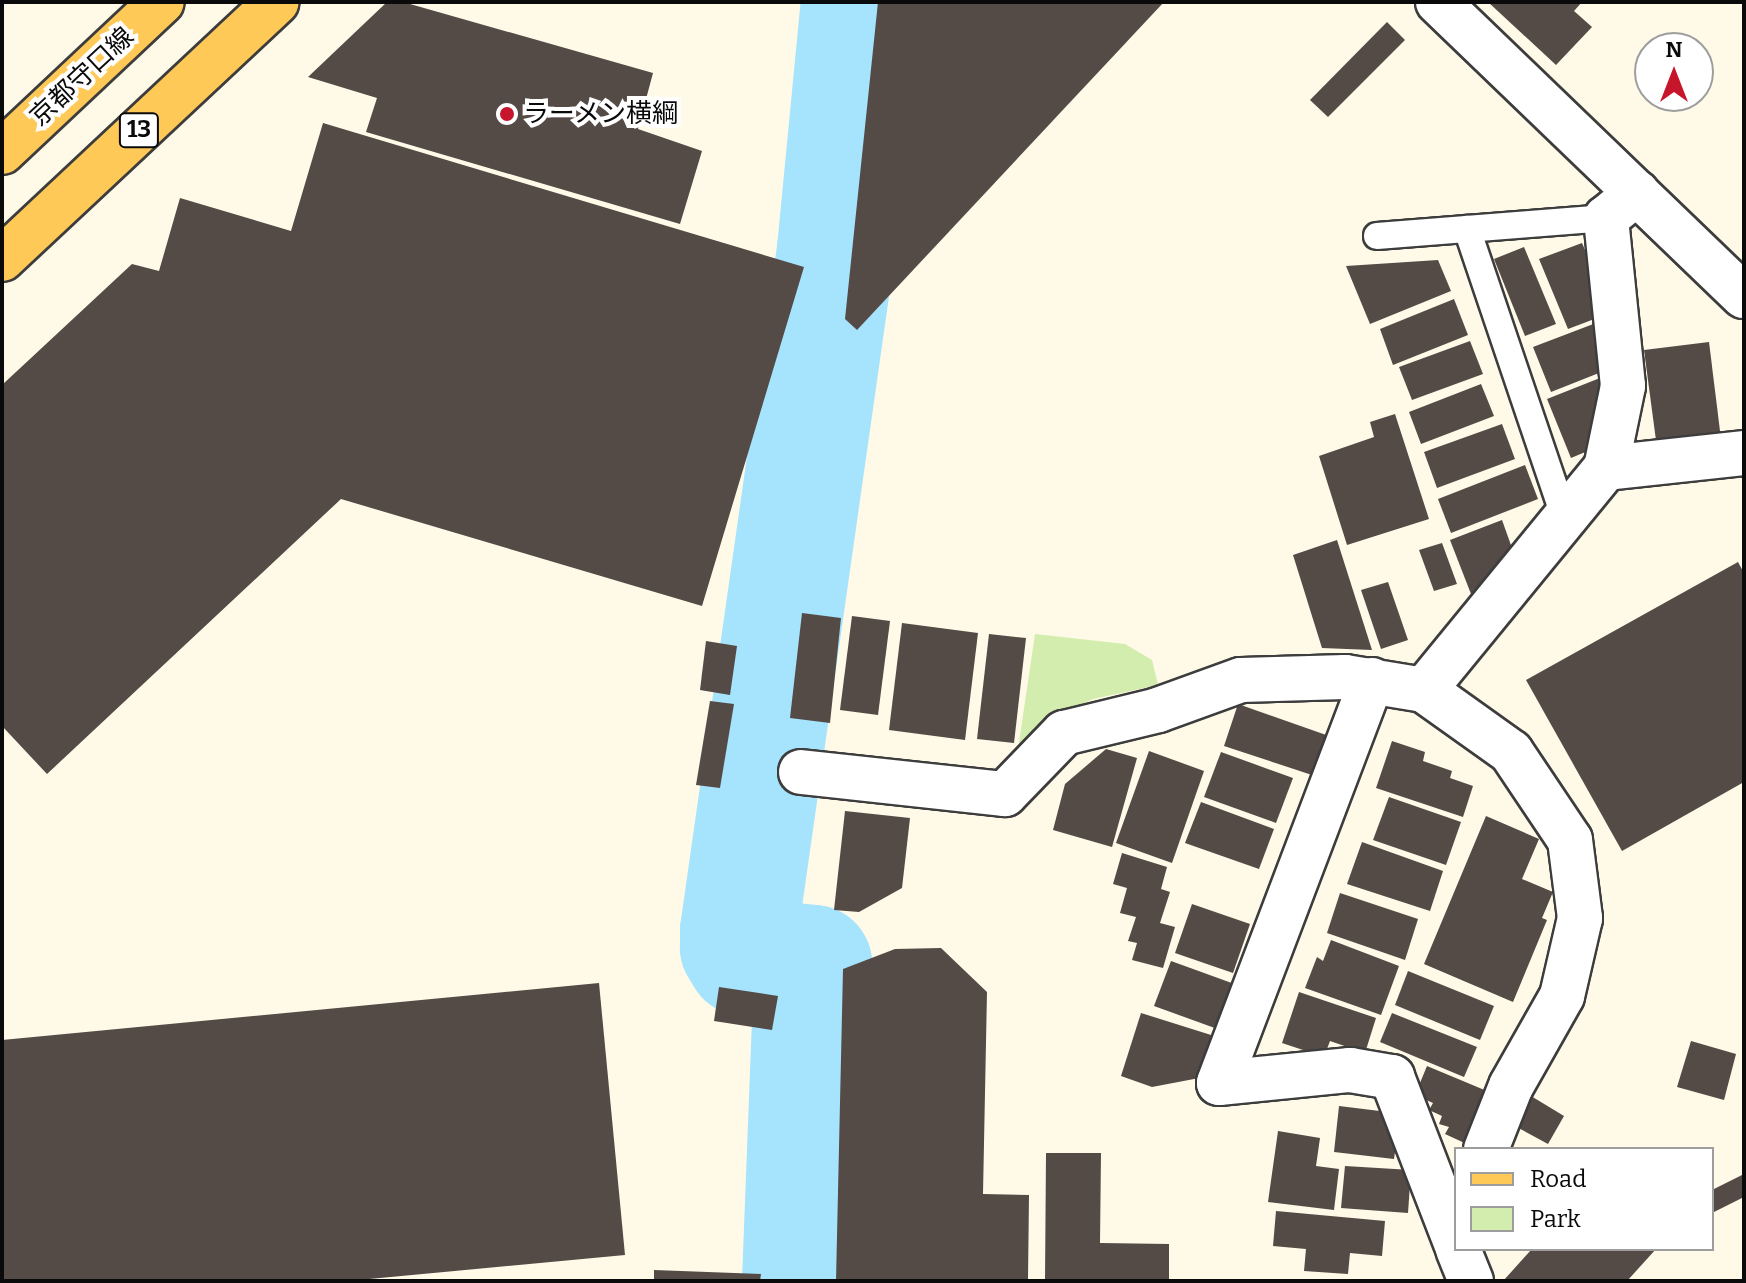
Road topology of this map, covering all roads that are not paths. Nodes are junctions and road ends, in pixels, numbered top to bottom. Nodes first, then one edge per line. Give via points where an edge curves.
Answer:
1 (162, 2) edge
2 (277, 2) edge
3 (1438, 2) edge
4 (2, 152) edge
5 (1622, 206) junction
6 (1467, 229) junction
7 (1377, 236) dead end
8 (2, 259) edge
9 (1744, 296) edge
10 (1744, 453) edge
11 (1606, 468) junction
12 (1565, 519) junction
13 (1372, 680) junction
14 (1424, 690) junction
15 (801, 772) dead end
16 (1487, 1147) edge
17 (1454, 1232) edge
18 (1461, 1251) edge
19 (1471, 1281) edge

1 - 4 main road, 京都守口線
2 - 8 main road, 13
3 - 5 street
5 - 6 lane
5 - 9 street
5 - 11 street via 1623,386
6 - 7 lane
6 - 12 lane
10 - 11 street
11 - 12 street
12 - 14 street
13 - 14 street
13 - 15 street via 1241,680 1158,710 1064,733 1005,794
13 - 17 street via 1219,1083 1350,1070 1392,1077
14 - 16 street via 1511,752 1570,840 1580,918 1562,996 1511,1086
18 - 19 street

